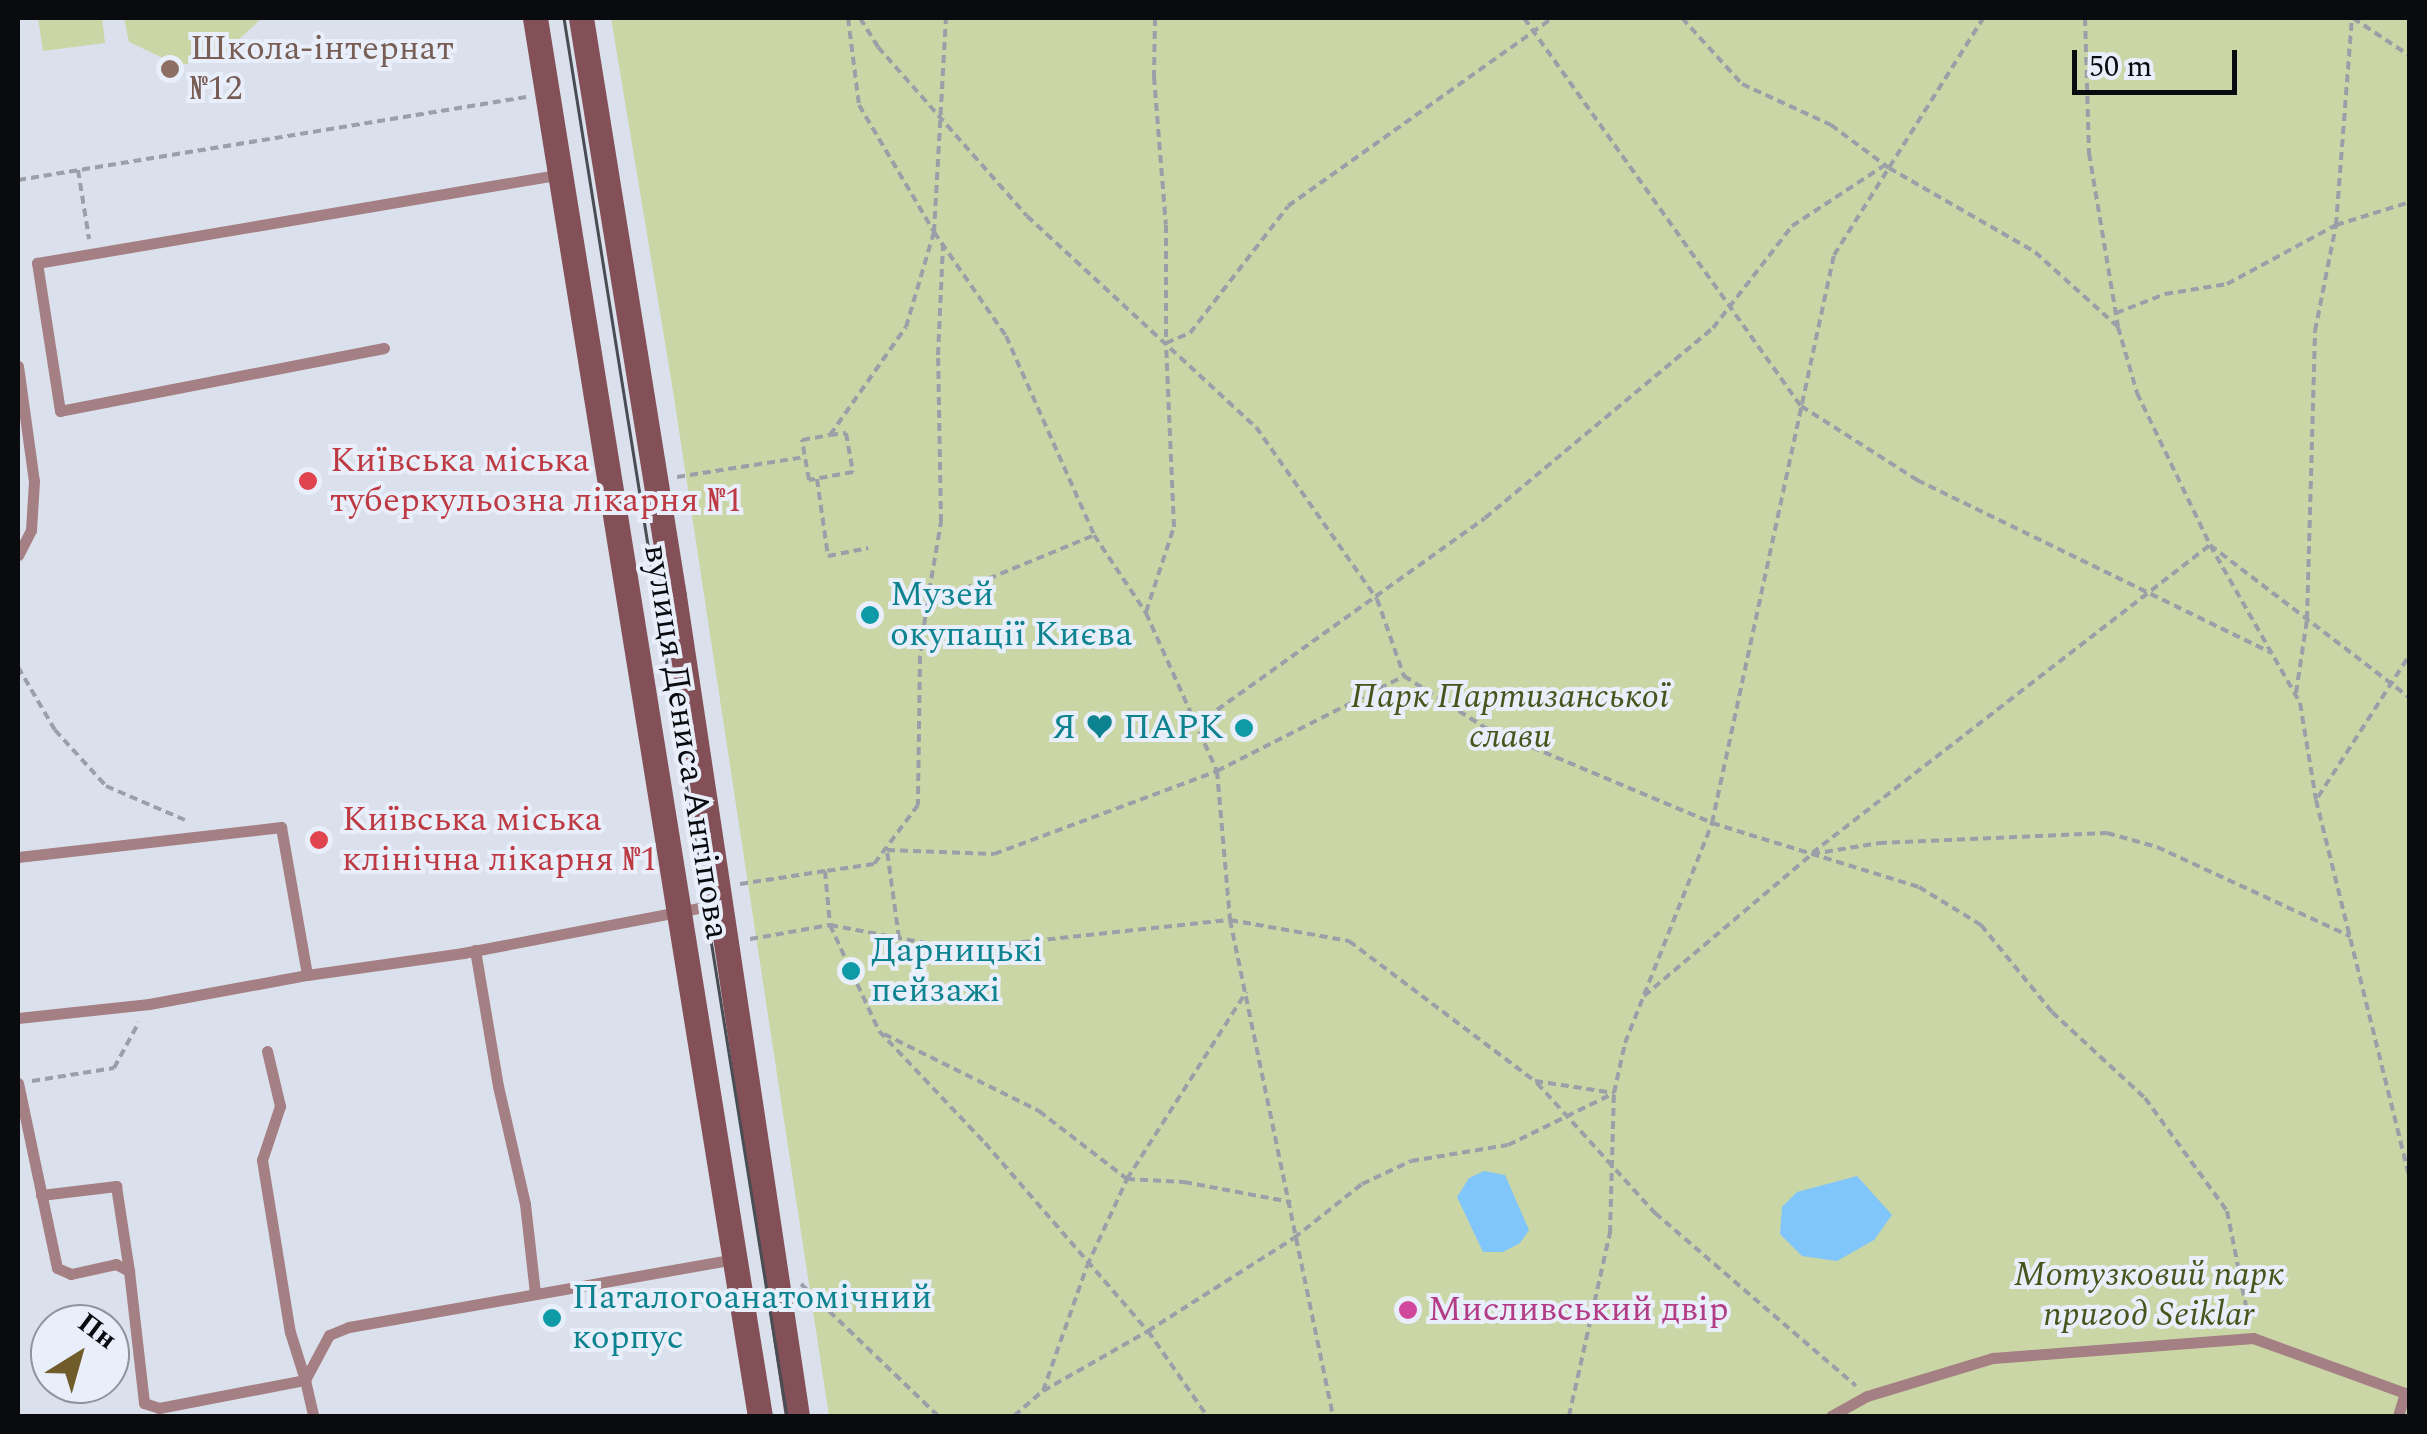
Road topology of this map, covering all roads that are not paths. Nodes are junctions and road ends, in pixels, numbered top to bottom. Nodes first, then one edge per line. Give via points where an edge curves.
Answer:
1 (535, 18) edge
2 (581, 18) edge
3 (562, 174) junction
4 (384, 348) dead end
5 (18, 366) edge
6 (18, 555) edge
7 (18, 858) edge
8 (729, 894) junction
9 (676, 911) junction
10 (476, 950) junction
11 (306, 974) junction
12 (18, 1018) edge
13 (268, 1050) dead end
14 (18, 1083) edge
15 (41, 1195) junction
16 (734, 1259) junction
17 (129, 1272) junction
18 (535, 1293) junction
19 (305, 1380) junction
20 (314, 1416) edge
21 (760, 1416) edge
22 (797, 1416) edge
23 (1831, 1416) edge
24 (2398, 1416) edge

1 - 3 street, вулиця Дениса Антіпова
2 - 8 street, вулиця Дениса Антіпова
3 - 4 lane via 36,263 60,411
3 - 9 street, вулиця Дениса Антіпова
5 - 6 lane via 34,480 31,530
7 - 11 lane via 276,826 284,831
8 - 9 lane
8 - 22 street, вулиця Дениса Антіпова
9 - 10 lane
9 - 16 street, вулиця Дениса Антіпова
10 - 11 lane
10 - 18 lane via 526,1204
11 - 12 lane via 149,1004
13 - 19 lane via 280,1106 262,1160 290,1332
14 - 15 lane
15 - 17 lane via 56,1268 71,1274 116,1264
15 - 17 lane via 116,1186
16 - 18 lane
16 - 21 street, вулиця Дениса Антіпова
17 - 19 lane via 144,1402 150,1407
18 - 19 lane via 349,1327 329,1335
19 - 20 lane
23 - 24 lane via 1867,1396 1993,1358 2253,1338 2405,1393

